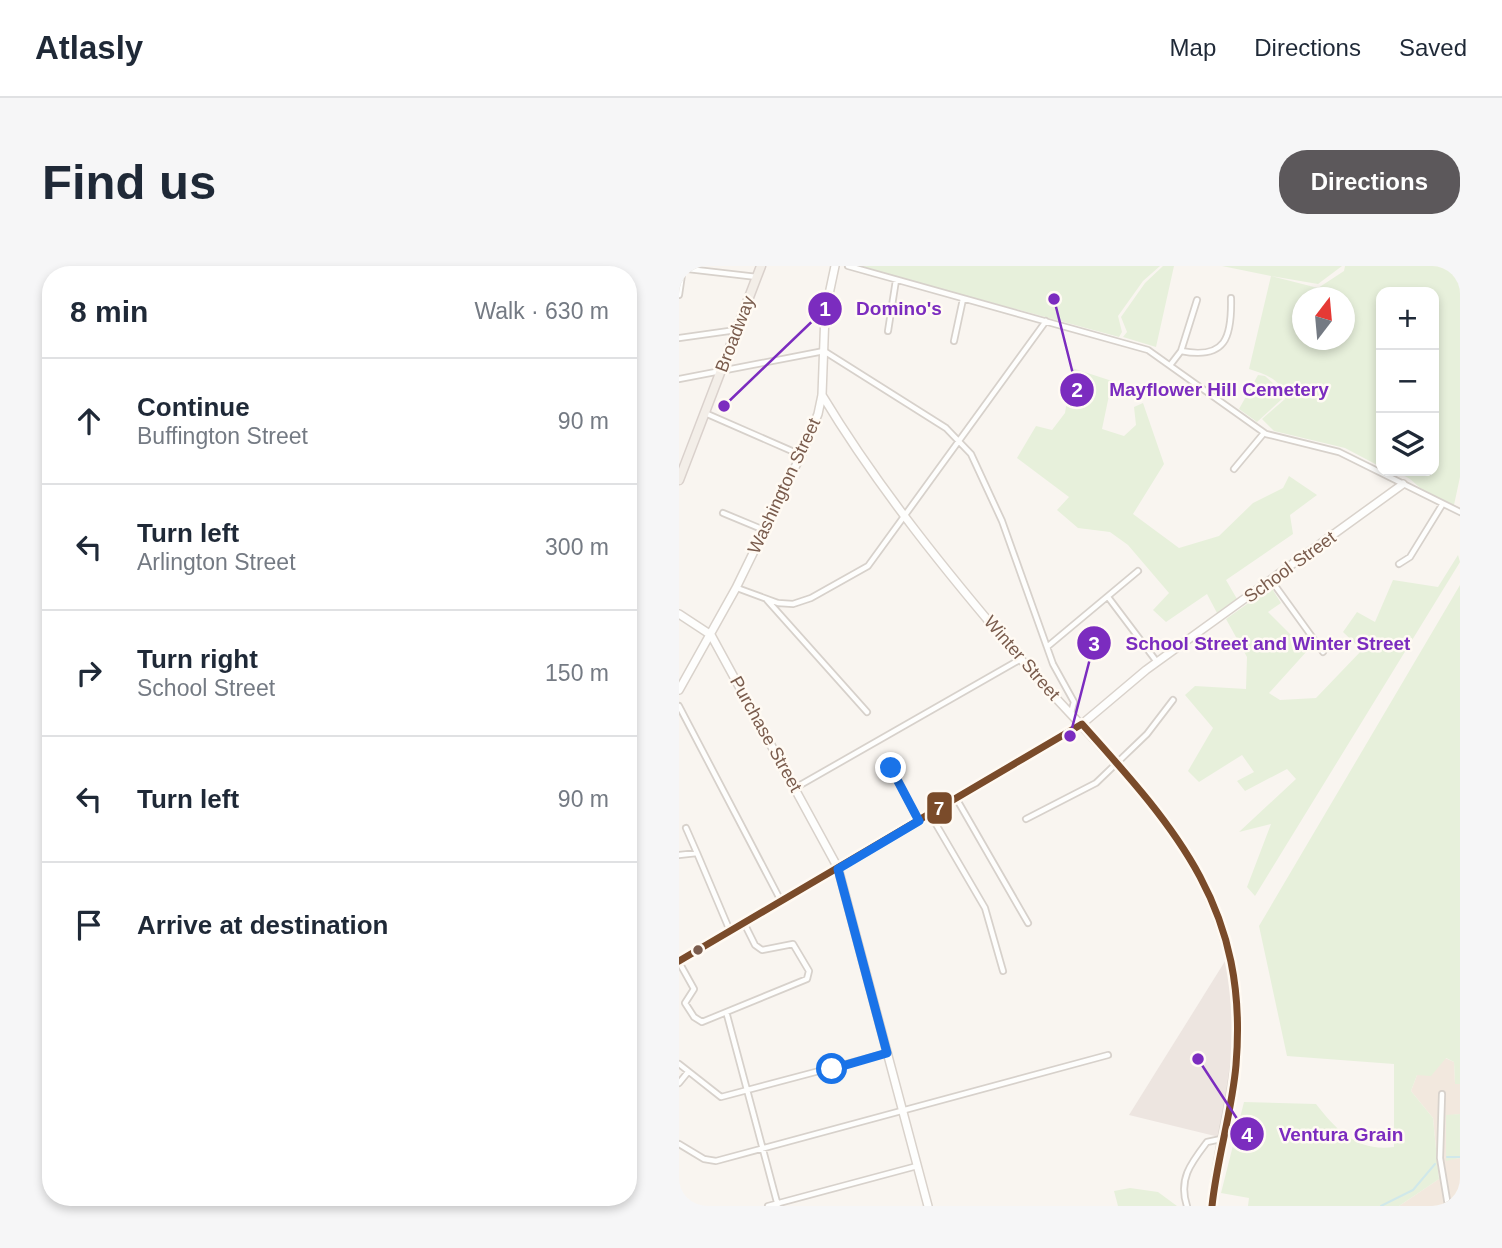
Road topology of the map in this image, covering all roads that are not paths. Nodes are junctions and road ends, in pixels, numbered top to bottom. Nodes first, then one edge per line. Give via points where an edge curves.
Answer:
1 (761, 266) edge
2 (835, 266) edge
3 (848, 266) edge
4 (681, 268) edge
5 (757, 277) junction
6 (896, 280) junction
7 (679, 295) edge
8 (1231, 298) dead end
9 (963, 299) junction
10 (1197, 300) dead end
11 (1046, 321) junction
12 (736, 330) junction
13 (888, 331) dead end
14 (679, 338) edge
15 (954, 341) dead end
16 (824, 351) junction
17 (1181, 351) junction
18 (1171, 364) junction
19 (721, 369) junction
20 (679, 379) edge
21 (822, 395) junction
22 (705, 413) junction
23 (1264, 433) junction
24 (958, 438) junction
25 (801, 455) junction
26 (1234, 469) dead end
27 (679, 480) edge
28 (1403, 484) junction
29 (1441, 505) junction
30 (1460, 512) edge
31 (723, 513) dead end
32 (906, 517) junction
33 (764, 530) junction
34 (1399, 564) dead end
35 (1138, 571) dead end
36 (1271, 580) junction
37 (736, 587) junction
38 (1108, 597) junction
39 (767, 599) junction
40 (679, 614) edge
41 (711, 635) junction
42 (1047, 647) junction
43 (1323, 652) dead end
44 (1021, 659) junction
45 (1157, 662) junction
46 (679, 690) edge
47 (1173, 700) dead end
48 (679, 706) edge
49 (867, 712) dead end
50 (1071, 713) junction
51 (1082, 724) junction
52 (1116, 763) junction
53 (891, 768) dead end
54 (795, 788) junction
55 (956, 798) junction
56 (930, 814) junction
57 (1026, 819) dead end
58 (919, 821) junction
59 (685, 828) dead end
60 (697, 853) junction
61 (679, 855) edge
62 (838, 869) junction
63 (781, 901) junction
64 (744, 923) junction
65 (1028, 923) dead end
66 (730, 931) junction
67 (679, 962) edge
68 (1003, 971) dead end
69 (727, 1015) junction
70 (887, 1053) junction
71 (1108, 1055) dead end
72 (679, 1064) edge
73 (688, 1072) junction
74 (679, 1083) edge
75 (748, 1091) junction
76 (1442, 1094) dead end
77 (902, 1110) junction
78 (1224, 1137) junction
79 (679, 1144) edge
80 (762, 1148) junction
81 (918, 1166) junction
82 (778, 1205) edge
83 (768, 1206) edge
84 (928, 1206) edge
85 (1187, 1206) edge
86 (1212, 1206) edge
87 (1448, 1206) edge

1 - 5 main road, Broadway
2 - 16 street, Washington Street via 825,313
3 - 6 street
4 - 5 street
4 - 7 street
5 - 12 main road, Broadway
6 - 9 street
6 - 13 street
8 - 17 street via 1230,326 1223,343 1207,354
9 - 11 street
9 - 15 street
10 - 17 street
11 - 18 street via 1142,348
11 - 24 street
12 - 14 street
12 - 19 main road, Broadway
16 - 19 street
16 - 21 street, Washington Street
16 - 24 street
17 - 18 street
18 - 23 street
19 - 20 street
19 - 22 main road, Broadway
21 - 25 street, Washington Street
21 - 32 street, Winter Street
22 - 25 street
22 - 27 main road, Broadway
23 - 26 street
23 - 28 street via 1339,452
24 - 32 street
24 - 42 street via 989,491
25 - 33 street, Washington Street
28 - 29 street
28 - 36 street, School Street
29 - 30 street
29 - 34 street via 1410,556
31 - 33 street
32 - 39 street via 865,568 804,601 787,604
32 - 44 street, Winter Street
33 - 37 street, Washington Street
35 - 38 street
36 - 43 street
36 - 45 street, School Street
37 - 39 street
37 - 41 street, Washington Street
38 - 42 street
38 - 45 street
39 - 49 street
40 - 41 street, Purchase Street
41 - 46 street, Washington Street
41 - 54 street, Purchase Street
42 - 50 street via 1075,702
44 - 50 street, Winter Street
44 - 54 street
45 - 51 street, School Street
47 - 52 street via 1147,734
48 - 63 street
50 - 51 street, Winter Street
51 - 52 street, Winter Street
51 - 55 street, School Street
52 - 57 street via 1091,787
52 - 78 street, Winter Street via 1190,855 1214,908 1230,961 1238,1047
53 - 58 street
54 - 62 street, Purchase Street
55 - 56 street, School Street
55 - 65 street
56 - 58 street, School Street
56 - 68 street via 985,908
58 - 62 street, School Street
59 - 60 street
60 - 61 street
60 - 66 street
62 - 63 street, School Street
62 - 70 street, Purchase Street
63 - 64 street, School Street
64 - 66 street, School Street
64 - 69 street via 762,950 793,944 809,978
66 - 67 street, School Street
67 - 69 street via 694,989 685,1003 694,1017 707,1022
69 - 75 street
70 - 75 street
70 - 77 street, Purchase Street
71 - 77 street
72 - 73 street
73 - 74 street
73 - 75 street via 718,1097
75 - 80 street
76 - 87 street via 1440,1158
77 - 80 street
77 - 81 street, Purchase Street
78 - 85 street via 1207,1142 1189,1167 1183,1187
78 - 86 street, Winter Street
79 - 80 street via 710,1161
80 - 82 street
81 - 82 street
81 - 84 street, Purchase Street
82 - 83 street

